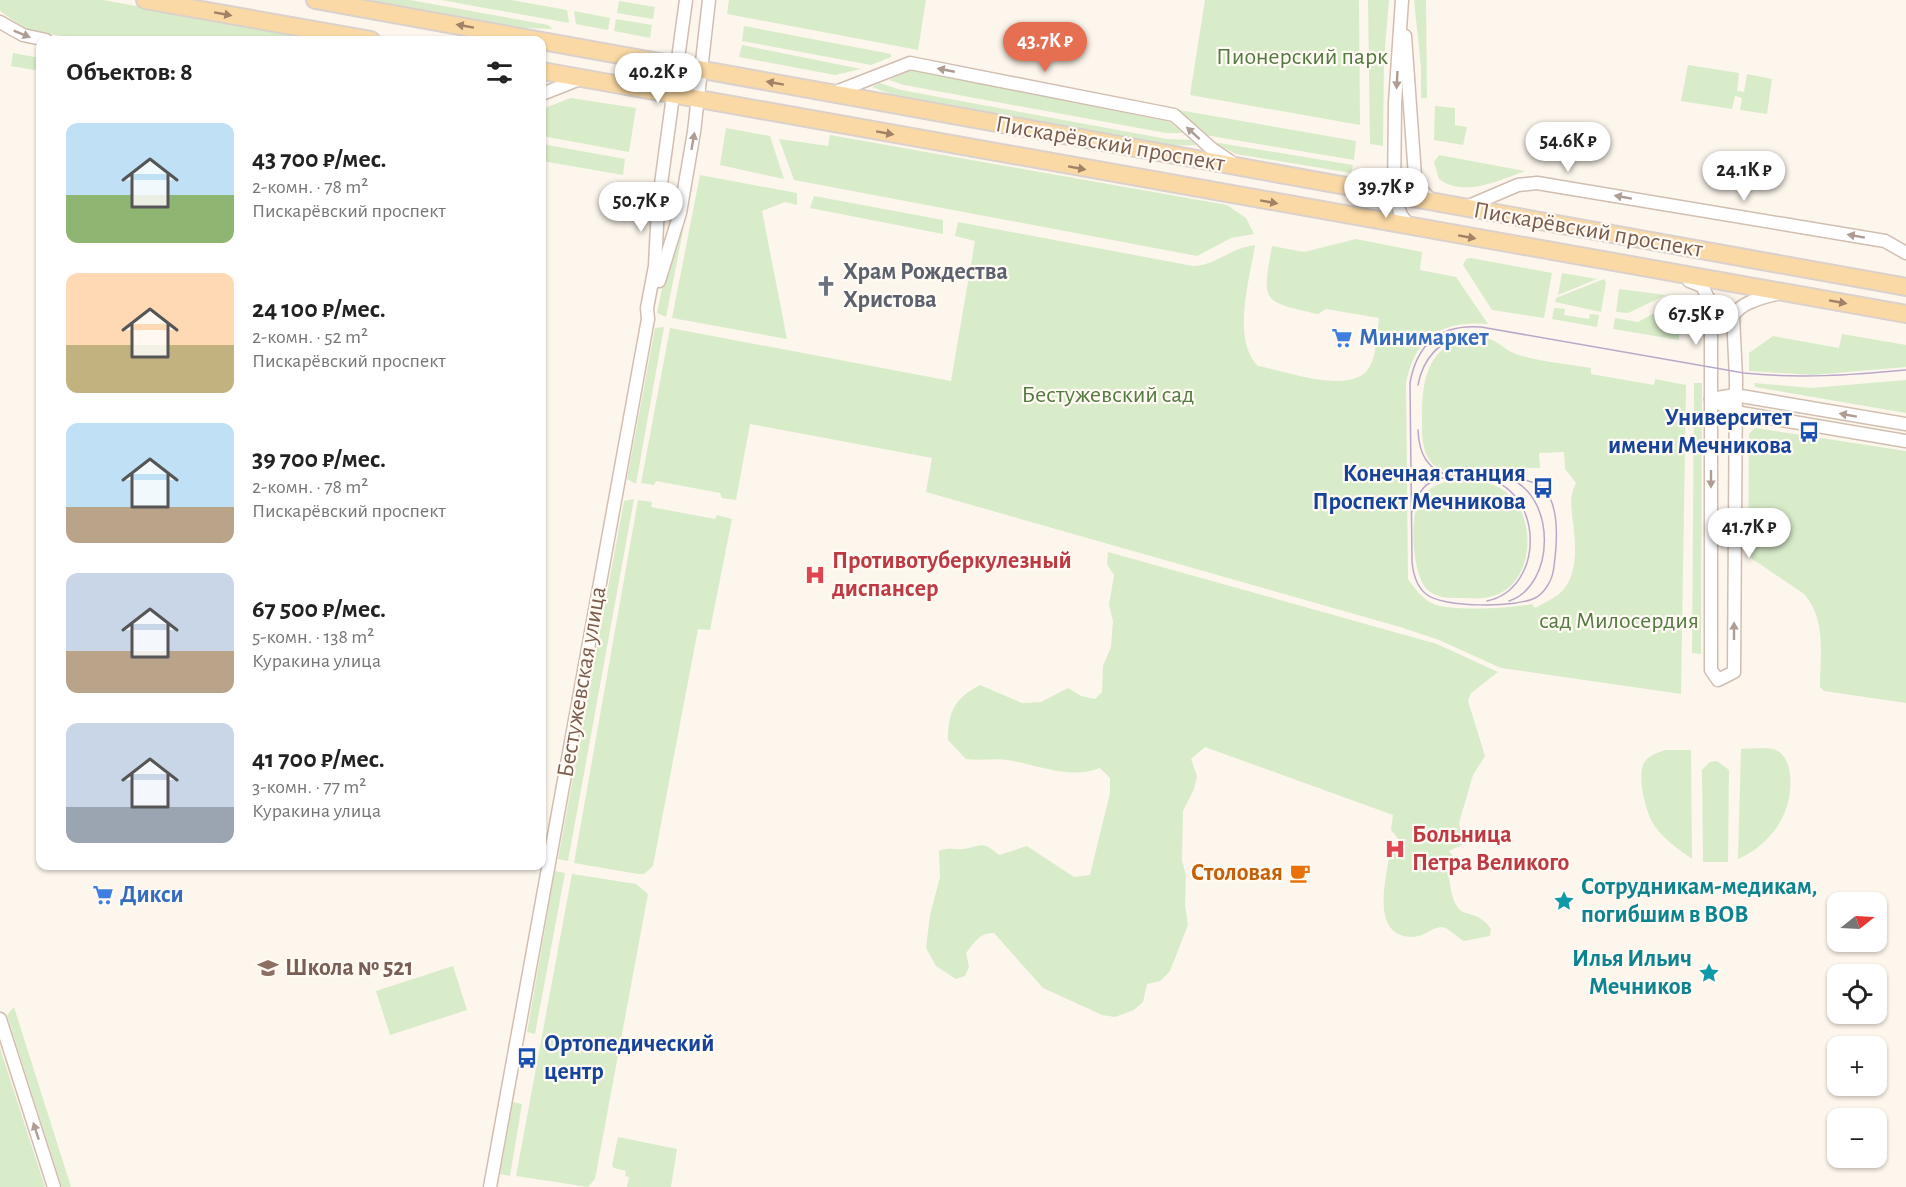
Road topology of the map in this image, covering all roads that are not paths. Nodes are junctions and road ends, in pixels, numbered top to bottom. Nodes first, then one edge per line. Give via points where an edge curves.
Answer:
1 (145, 0) edge
2 (315, 0) edge
3 (686, 0) edge
4 (710, 0) edge
5 (1402, 0) edge
6 (0, 22) edge
7 (348, 36) edge
8 (517, 36) edge
9 (36, 38) edge
10 (546, 41) edge
11 (679, 65) junction
12 (702, 69) junction
13 (546, 72) edge
14 (579, 79) junction
15 (546, 92) edge
16 (833, 93) junction
17 (674, 96) junction
18 (698, 100) junction
19 (1240, 168) junction
20 (1394, 196) junction
21 (1433, 203) junction
22 (1463, 208) junction
23 (1410, 227) junction
24 (1906, 252) edge
25 (1669, 273) junction
26 (1906, 287) edge
27 (1780, 292) junction
28 (1906, 314) edge
29 (648, 319) junction
30 (1735, 395) junction
31 (1711, 399) junction
32 (1735, 412) junction
33 (1906, 424) edge
34 (1906, 441) edge
35 (0, 1019) edge
36 (54, 1187) edge
37 (490, 1187) edge

1 -> 7 main road
8 -> 2 main road, Пискарёвский проспект
3 - 11 street, Бестужевская улица
4 - 12 street, Бестужевская улица
5 -> 20 street
5 - 21 street via 1415,176
6 -> 9 street
11 -> 10 main road, Пискарёвский проспект
11 - 12 main road, Пискарёвский проспект
11 - 17 street, Бестужевская улица
16 -> 12 main road, Пискарёвский проспект
12 - 18 street, Бестужевская улица
13 - 14 main road, Пискарёвский проспект
14 - 15 street
14 - 17 main road, Пискарёвский проспект
16 - 19 main road, Пискарёвский проспект
19 -> 16 street via 1174,115 910,63
17 - 18 main road, Пискарёвский проспект
17 - 29 street, Бестужевская улица via 658,206
18 -> 23 main road, Пискарёвский проспект
29 -> 18 street, Бестужевская улица via 680,213
19 - 20 main road, Пискарёвский проспект
20 - 21 main road, Пискарёвский проспект
20 - 23 street
21 - 22 main road, Пискарёвский проспект
24 -> 22 street via 1885,241 1537,183 1518,185
22 - 26 main road, Пискарёвский проспект
23 -> 25 main road, Пискарёвский проспект
25 - 27 main road, Пискарёвский проспект
25 - 31 street via 1702,286 1709,295
27 -> 28 main road, Пискарёвский проспект
27 - 30 street via 1745,304 1733,316
29 - 37 street, Бестужевская улица
30 - 31 street
30 - 32 street
33 -> 30 street
31 - 32 street
31 -> 32 street via 1711,670 1718,680 1734,672
32 - 34 street
36 -> 35 street

